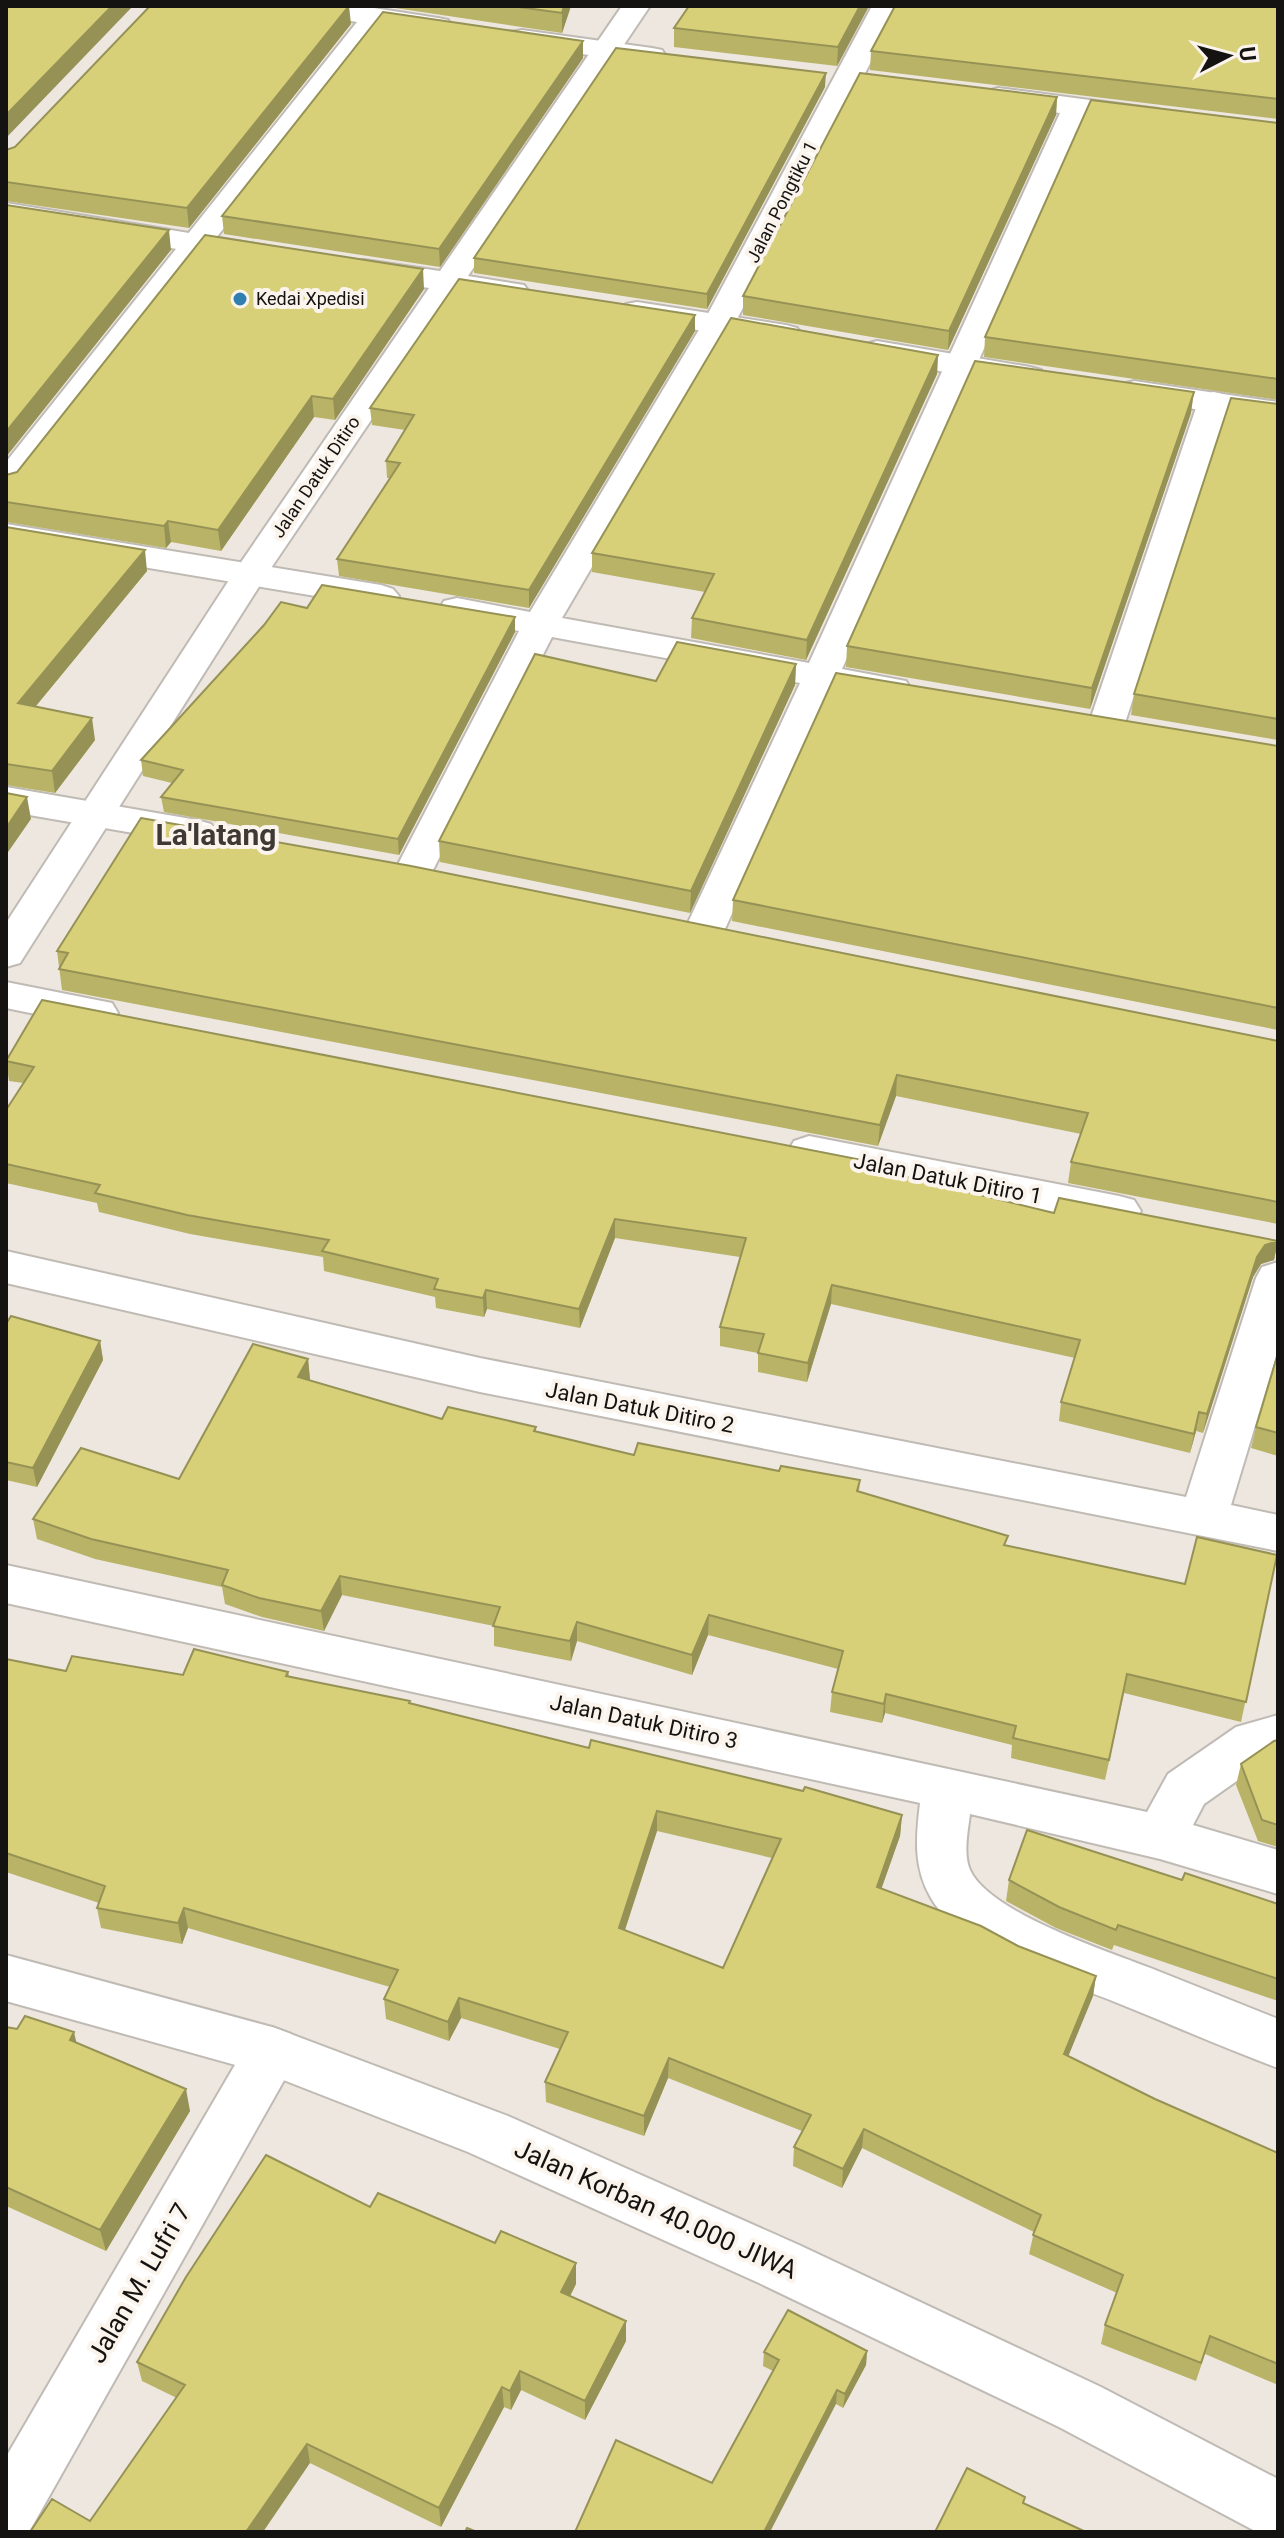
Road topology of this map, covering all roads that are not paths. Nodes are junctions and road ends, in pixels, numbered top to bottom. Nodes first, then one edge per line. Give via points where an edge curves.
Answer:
1 (306, 6) edge
2 (636, 6) edge
3 (886, 6) edge
4 (375, 17) junction
5 (467, 30) edge
6 (498, 34) edge
7 (605, 50) junction
8 (680, 59) edge
9 (816, 76) edge
10 (846, 80) junction
11 (881, 84) edge
12 (971, 94) edge
13 (1077, 107) junction
14 (1168, 117) edge
15 (6, 212) edge
16 (197, 244) junction
17 (291, 258) edge
18 (338, 265) edge
19 (447, 282) junction
20 (538, 296) edge
21 (613, 307) edge
22 (719, 323) junction
23 (809, 339) edge
24 (854, 347) edge
25 (958, 366) junction
26 (1067, 382) edge
27 (1111, 388) edge
28 (1214, 402) junction
29 (1278, 412) edge
30 (6, 484) edge
31 (6, 534) edge
32 (250, 574) junction
33 (541, 623) junction
34 (822, 677) junction
35 (933, 696) edge
36 (1106, 726) edge
37 (6, 799) edge
38 (96, 816) junction
39 (231, 837) edge
40 (413, 872) edge
41 (748, 939) edge
42 (6, 954) edge
43 (6, 995) edge
44 (132, 1020) edge
45 (775, 1145) edge
46 (1152, 1218) edge
47 (1273, 1253) edge
48 (6, 1267) edge
49 (1203, 1519) junction
50 (1278, 1533) edge
51 (6, 1584) edge
52 (1278, 1736) edge
53 (947, 1788) junction
54 (1160, 1837) junction
55 (1278, 1872) edge
56 (6, 1978) edge
57 (1278, 2044) edge
58 (272, 2051) junction
59 (1278, 2511) edge
60 (6, 2514) edge

1 - 4 street
2 - 7 street, Jalan Datuk Ditiro
3 - 10 street, Jalan Pongtiku 1
4 - 5 street
4 - 16 street
6 - 7 street
7 - 8 street
7 - 19 street, Jalan Datuk Ditiro
9 - 10 street
10 - 11 street
10 - 22 street, Jalan Pongtiku 1
12 - 13 street
13 - 14 street
13 - 25 street
15 - 16 street
16 - 17 street
16 - 30 street
18 - 19 street
19 - 20 street
19 - 32 street, Jalan Datuk Ditiro
21 - 22 street
22 - 23 street
22 - 33 street, Jalan Pongtiku 1
24 - 25 street
25 - 26 street
25 - 34 street
27 - 28 street
28 - 29 street
28 - 36 street
31 - 32 street
32 - 33 street
32 - 38 street, Jalan Datuk Ditiro
33 - 34 street
33 - 40 street, Jalan Pongtiku 1
34 - 35 street
34 - 41 street via 690,926
37 - 38 street
38 - 39 street
38 - 42 street, Jalan Datuk Ditiro
43 - 44 street
45 - 46 street, Jalan Datuk Ditiro 1
47 - 49 street
48 - 49 street, Jalan Datuk Ditiro 2 via 480,1375
49 - 50 street, Jalan Datuk Ditiro 2
51 - 53 street, Jalan Datuk Ditiro 3
52 - 54 street via 1254,1742 1186,1789
53 - 54 street, Jalan Datuk Ditiro 3
53 - 57 street via 941,1864 970,1907 1072,1960
54 - 55 street, Jalan Datuk Ditiro 3
56 - 58 street, Jalan Korban 40.000 JIWA
58 - 59 street, Jalan Korban 40.000 JIWA via 488,2134 779,2264 1080,2407
58 - 60 street, Jalan M. Lufri 7

